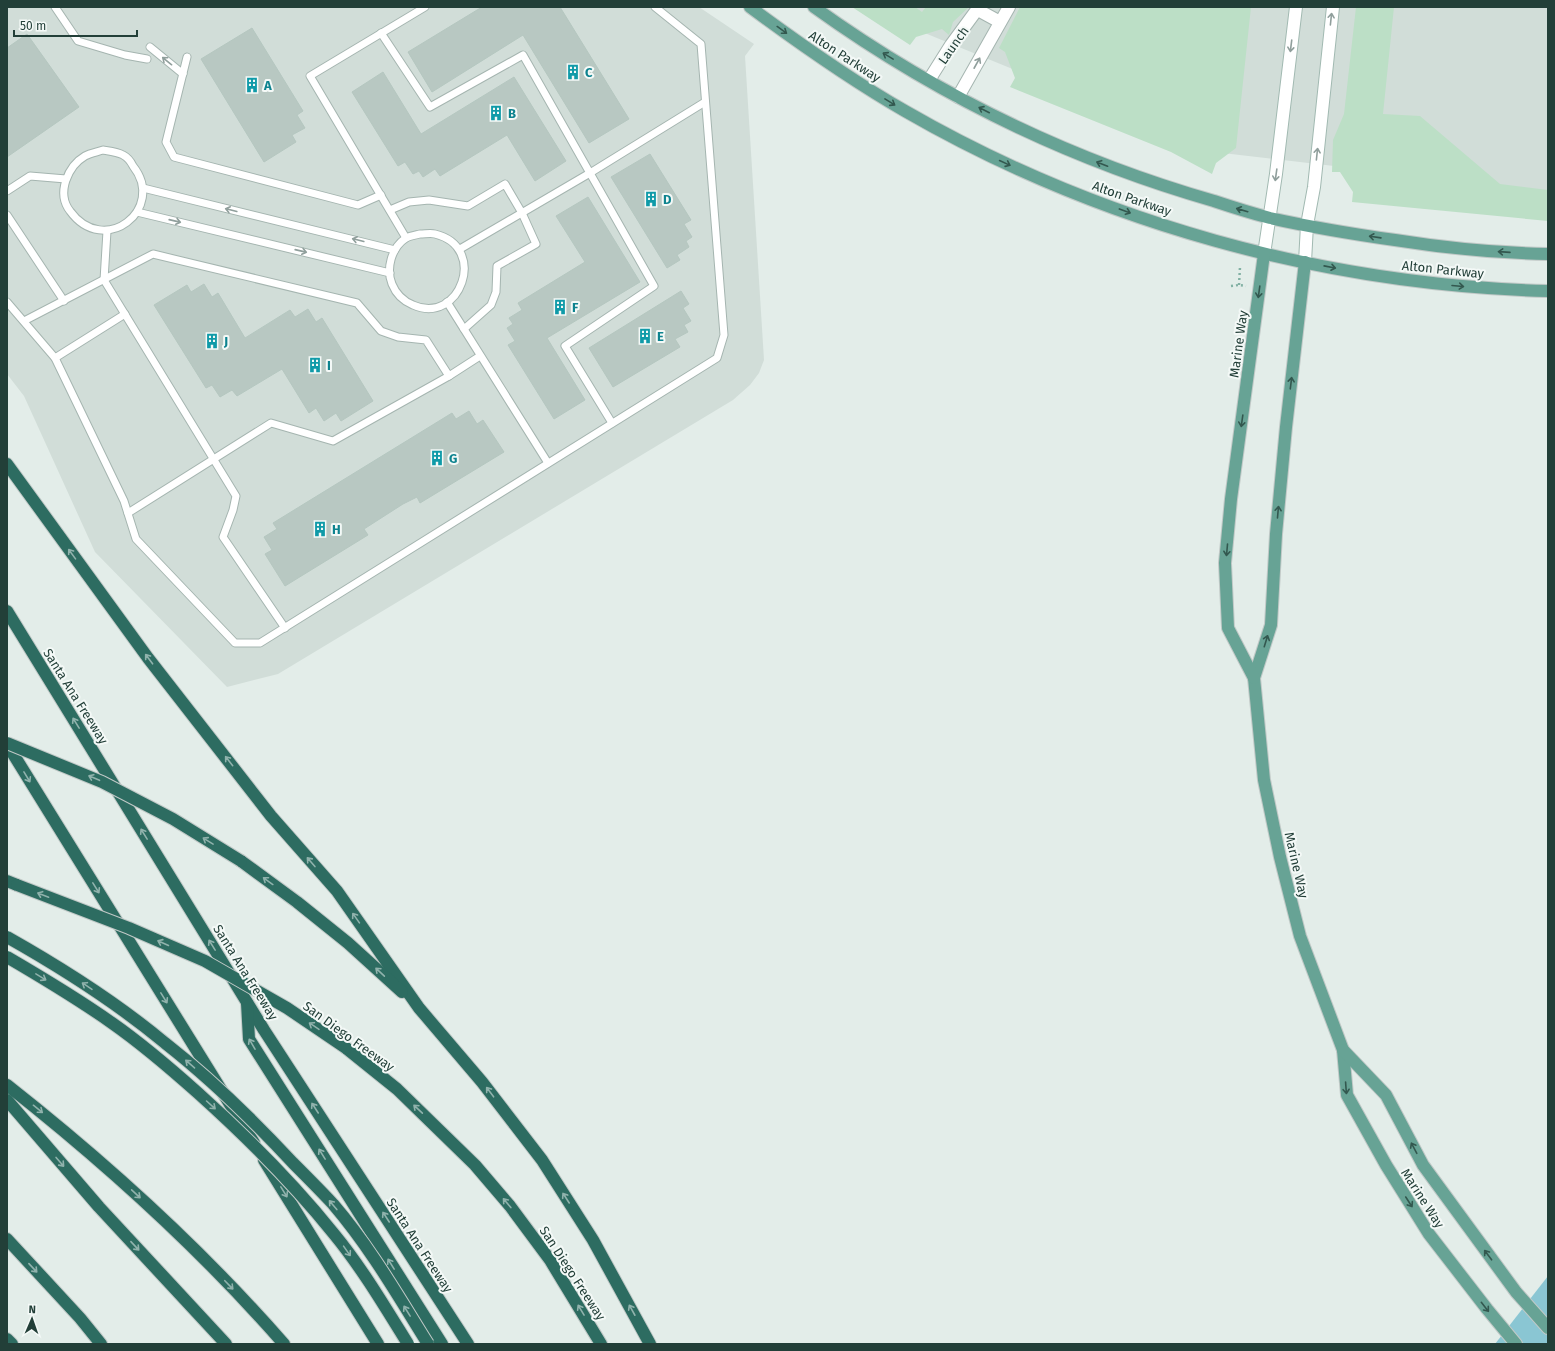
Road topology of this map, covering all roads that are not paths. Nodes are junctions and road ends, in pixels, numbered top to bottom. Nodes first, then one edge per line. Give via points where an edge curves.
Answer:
1 (56, 7) edge
2 (424, 7) edge
3 (655, 7) edge
4 (750, 7) edge
5 (814, 7) edge
6 (1009, 7) edge
7 (1296, 7) edge
8 (1333, 7) edge
9 (979, 9) edge
10 (1000, 22) junction
11 (382, 33) junction
12 (150, 47) dead end
13 (187, 57) dead end
14 (147, 59) dead end
15 (183, 74) junction
16 (929, 80) junction
17 (958, 97) junction
18 (705, 102) junction
19 (590, 173) junction
20 (66, 178) junction
21 (143, 188) junction
22 (7, 191) edge
23 (381, 195) junction
24 (390, 210) junction
25 (137, 212) junction
26 (522, 212) junction
27 (7, 215) edge
28 (1270, 218) junction
29 (1307, 225) junction
30 (107, 231) junction
31 (406, 238) junction
32 (460, 249) junction
33 (395, 250) junction
34 (1264, 254) junction
35 (1548, 254) edge
36 (1305, 262) junction
37 (390, 272) junction
38 (104, 280) junction
39 (1548, 291) edge
40 (64, 301) junction
41 (7, 302) edge
42 (447, 302) junction
43 (125, 314) junction
44 (24, 321) junction
45 (464, 329) junction
46 (480, 356) junction
47 (55, 358) junction
48 (449, 376) junction
49 (612, 423) junction
50 (212, 459) junction
51 (548, 463) junction
52 (7, 464) edge
53 (128, 513) junction
54 (7, 611) edge
55 (285, 628) junction
56 (1254, 678) junction
57 (7, 744) edge
58 (12, 883) edge
59 (7, 937) edge
60 (7, 957) edge
61 (247, 1002) junction
62 (419, 1008) junction
63 (1343, 1050) junction
64 (7, 1085) edge
65 (7, 1100) edge
66 (7, 1239) edge
67 (80, 1318) junction
68 (1548, 1328) edge
69 (7, 1338) edge
70 (12, 1344) edge
71 (101, 1344) edge
72 (109, 1344) edge
73 (226, 1344) edge
74 (284, 1344) edge
75 (378, 1344) edge
76 (408, 1344) edge
77 (428, 1344) edge
78 (442, 1344) edge
79 (468, 1344) edge
80 (600, 1344) edge
81 (650, 1344) edge
82 (1516, 1344) edge

1 - 14 lane via 78,41
2 - 11 lane
3 - 18 lane via 701,44
4 -> 34 main road, Alton Parkway via 850,77 903,110 976,149 1040,179 1094,200 1201,237
16 -> 5 main road, Alton Parkway via 855,36
6 - 10 main road
7 -> 28 main road, Marine Way
29 -> 8 main road, Marine Way via 1314,187
9 - 10 main road, Launch
9 - 16 main road, Launch via 951,45
17 -> 10 main road
11 - 19 lane via 430,107 523,55
11 - 23 lane via 310,76
15 -> 12 lane
13 - 15 lane
15 - 23 lane via 166,142 174,157 358,205
16 - 17 main road, Alton Parkway
28 -> 17 main road, Alton Parkway via 1188,194 1103,164 1021,129
18 - 19 lane
18 - 49 lane via 724,335 717,358
19 - 26 lane
19 - 49 lane via 654,286 565,346
20 - 21 lane via 74,165 86,156 103,150 124,155 139,173
20 - 22 lane via 30,176
20 - 30 lane via 64,194 68,209 78,221 91,229
21 - 25 lane via 142,204
33 -> 21 lane
23 - 24 lane
24 - 26 lane via 409,202 429,200 468,206 505,184
24 - 31 lane
25 - 30 lane via 121,226
25 -> 37 lane
26 - 32 lane
26 - 45 lane via 536,244 498,266 496,292 491,304
27 - 40 lane
28 - 29 main road, Alton Parkway
28 - 34 main road, Marine Way
35 -> 29 main road, Alton Parkway via 1435,246
29 - 36 main road, Marine Way
30 - 38 lane
31 - 32 lane via 420,234 435,234 449,240
31 - 33 lane
32 - 42 lane via 464,279 458,292
33 - 37 lane
34 - 36 main road, Alton Parkway
34 -> 56 main road, Marine Way via 1231,499 1226,563 1228,628
36 -> 39 main road, Alton Parkway via 1376,276 1443,284
56 -> 36 main road, Marine Way via 1271,625 1286,427
37 - 42 lane via 395,291 405,302 419,308 434,308
38 - 40 lane
38 - 43 lane
38 - 48 lane via 154,254 357,303 381,331 398,337 426,340
40 - 44 lane
41 - 44 lane
42 - 45 lane
43 - 47 lane
43 - 50 lane
44 - 47 lane
45 - 46 lane
46 - 48 lane
46 - 51 lane
47 - 53 lane
48 - 50 lane via 333,441 271,423
49 - 51 lane
50 - 53 lane
50 - 55 lane via 236,496 223,537
51 - 55 lane
62 -> 52 highway via 337,891 272,816 158,671
53 - 55 lane via 136,539 235,643 260,643
61 -> 54 highway, Santa Ana Freeway
56 - 63 main road, Marine Way via 1264,780 1280,857 1300,936
62 -> 57 highway, bridge via 348,942 241,861 173,819 102,782
57 -> 75 highway
80 -> 58 highway, San Diego Freeway, bridge via 550,1260 510,1206 475,1165 397,1089 346,1048 287,1008 205,961 129,928
77 -> 59 highway, bridge via 380,1267 333,1205 276,1144 216,1086 165,1042 57,966
60 -> 76 highway, bridge via 112,1023 164,1063 239,1130 335,1234 380,1298
78 -> 61 highway via 249,1039
79 -> 61 highway, Santa Ana Freeway
81 -> 62 highway via 593,1240 542,1160 482,1082
68 -> 63 main road, Marine Way via 1516,1292 1423,1165 1386,1095
63 -> 82 main road, Marine Way via 1347,1095 1386,1166 1429,1234
64 -> 74 highway via 117,1177 195,1249
65 -> 73 highway via 99,1207
66 -> 67 highway
67 - 71 highway
67 - 72 highway
69 - 70 highway

